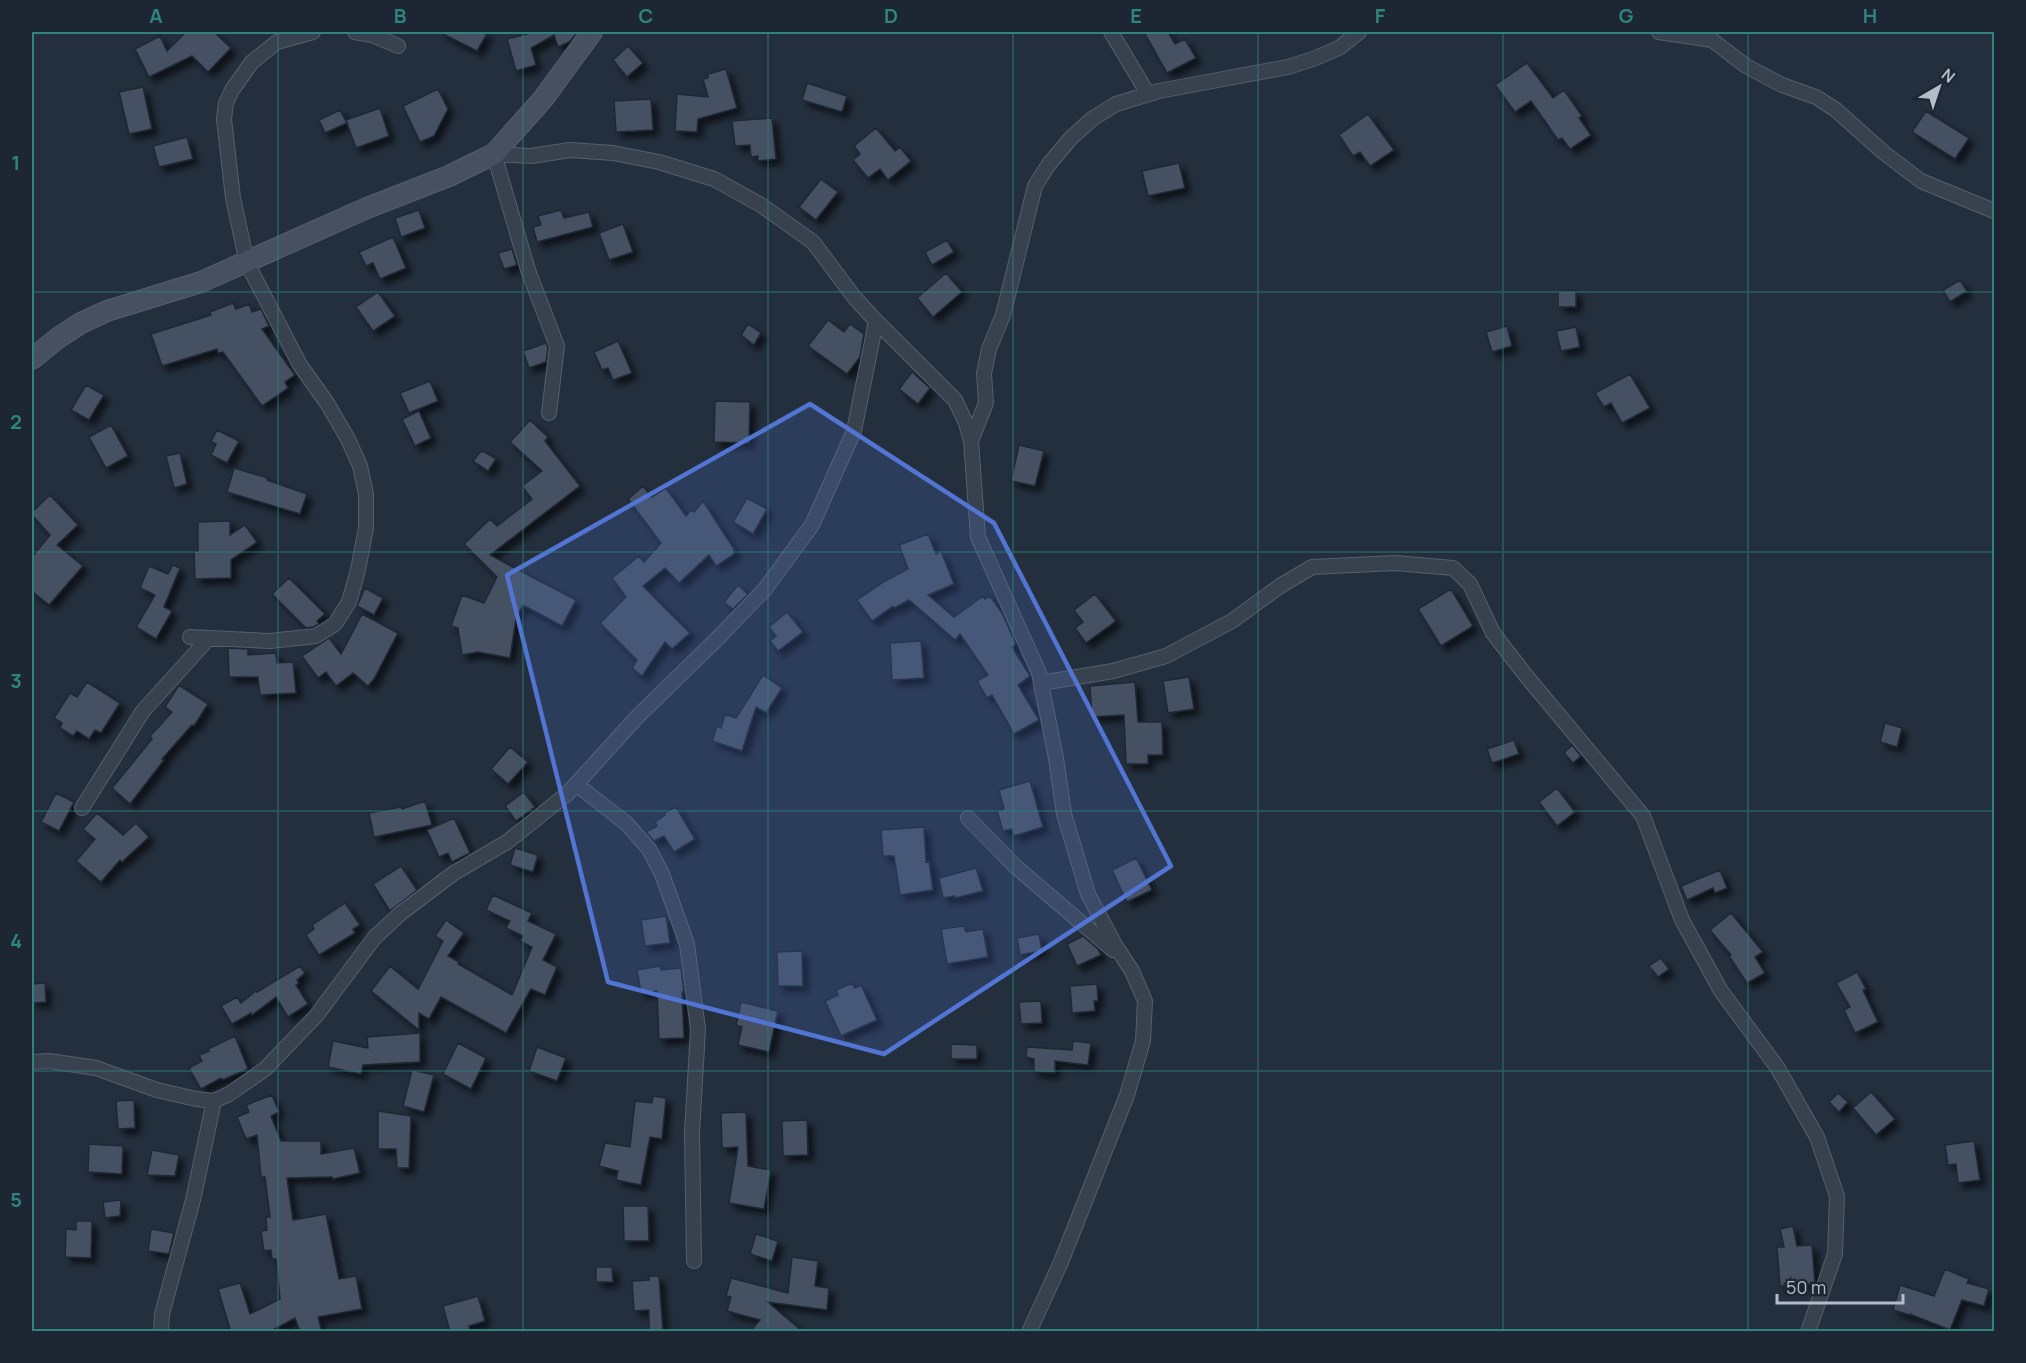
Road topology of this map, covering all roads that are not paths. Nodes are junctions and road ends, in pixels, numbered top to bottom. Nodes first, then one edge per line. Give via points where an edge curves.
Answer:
1 (313, 32) edge
2 (355, 32) edge
3 (592, 32) edge
4 (1111, 32) edge
5 (1359, 32) edge
6 (1659, 32) edge
7 (398, 46) dead end
8 (1148, 94) junction
9 (494, 154) junction
10 (1995, 211) edge
11 (247, 263) junction
12 (876, 321) junction
13 (32, 359) edge
14 (549, 413) dead end
15 (971, 441) junction
16 (190, 637) dead end
17 (208, 638) junction
18 (1041, 683) junction
19 (576, 784) junction
20 (82, 808) dead end
21 (968, 818) dead end
22 (1126, 962) junction
23 (32, 1062) edge
24 (214, 1101) junction
25 (694, 1261) dead end
26 (161, 1332) edge
27 (1029, 1332) edge
28 (1808, 1332) edge

1 - 11 street via 277,42 252,62 226,102 224,119 234,198
2 - 7 street via 372,34
3 - 9 street via 543,99
4 - 8 street
5 - 8 street via 1339,48 1288,68
6 - 10 street via 1712,40 1746,66 1823,101 1921,181
8 - 15 street via 1116,104 1092,119 1071,138 1035,186 1003,315 989,349 984,373 986,403
9 - 11 street
9 - 12 street via 531,156 570,150 613,153 714,178 813,242
9 - 14 street via 528,270 557,346
11 - 13 street via 201,282 107,311 66,333
11 - 17 street via 300,365 348,439 360,466 366,494 366,528 349,602 335,624 316,636 270,641
12 - 15 street via 955,400
12 - 19 street via 854,431 812,525 765,588
15 - 18 street via 978,537
16 - 17 street
17 - 20 street via 143,711
18 - 22 street via 1064,814 1088,894
18 - 28 street via 1113,671 1166,656 1232,621 1312,567 1395,563 1453,568 1470,584 1493,633 1643,816 1682,920 1721,991 1777,1067 1817,1137 1836,1196 1835,1254
19 - 24 street via 507,842 454,873 401,913 375,937 291,1044 265,1069
19 - 25 street via 627,824 649,849 687,944 699,1029 692,1132
21 - 22 street via 1015,866
22 - 27 street via 1145,1001 1143,1041 1107,1151
23 - 24 street via 96,1068 157,1090
24 - 26 street via 193,1200 162,1314

